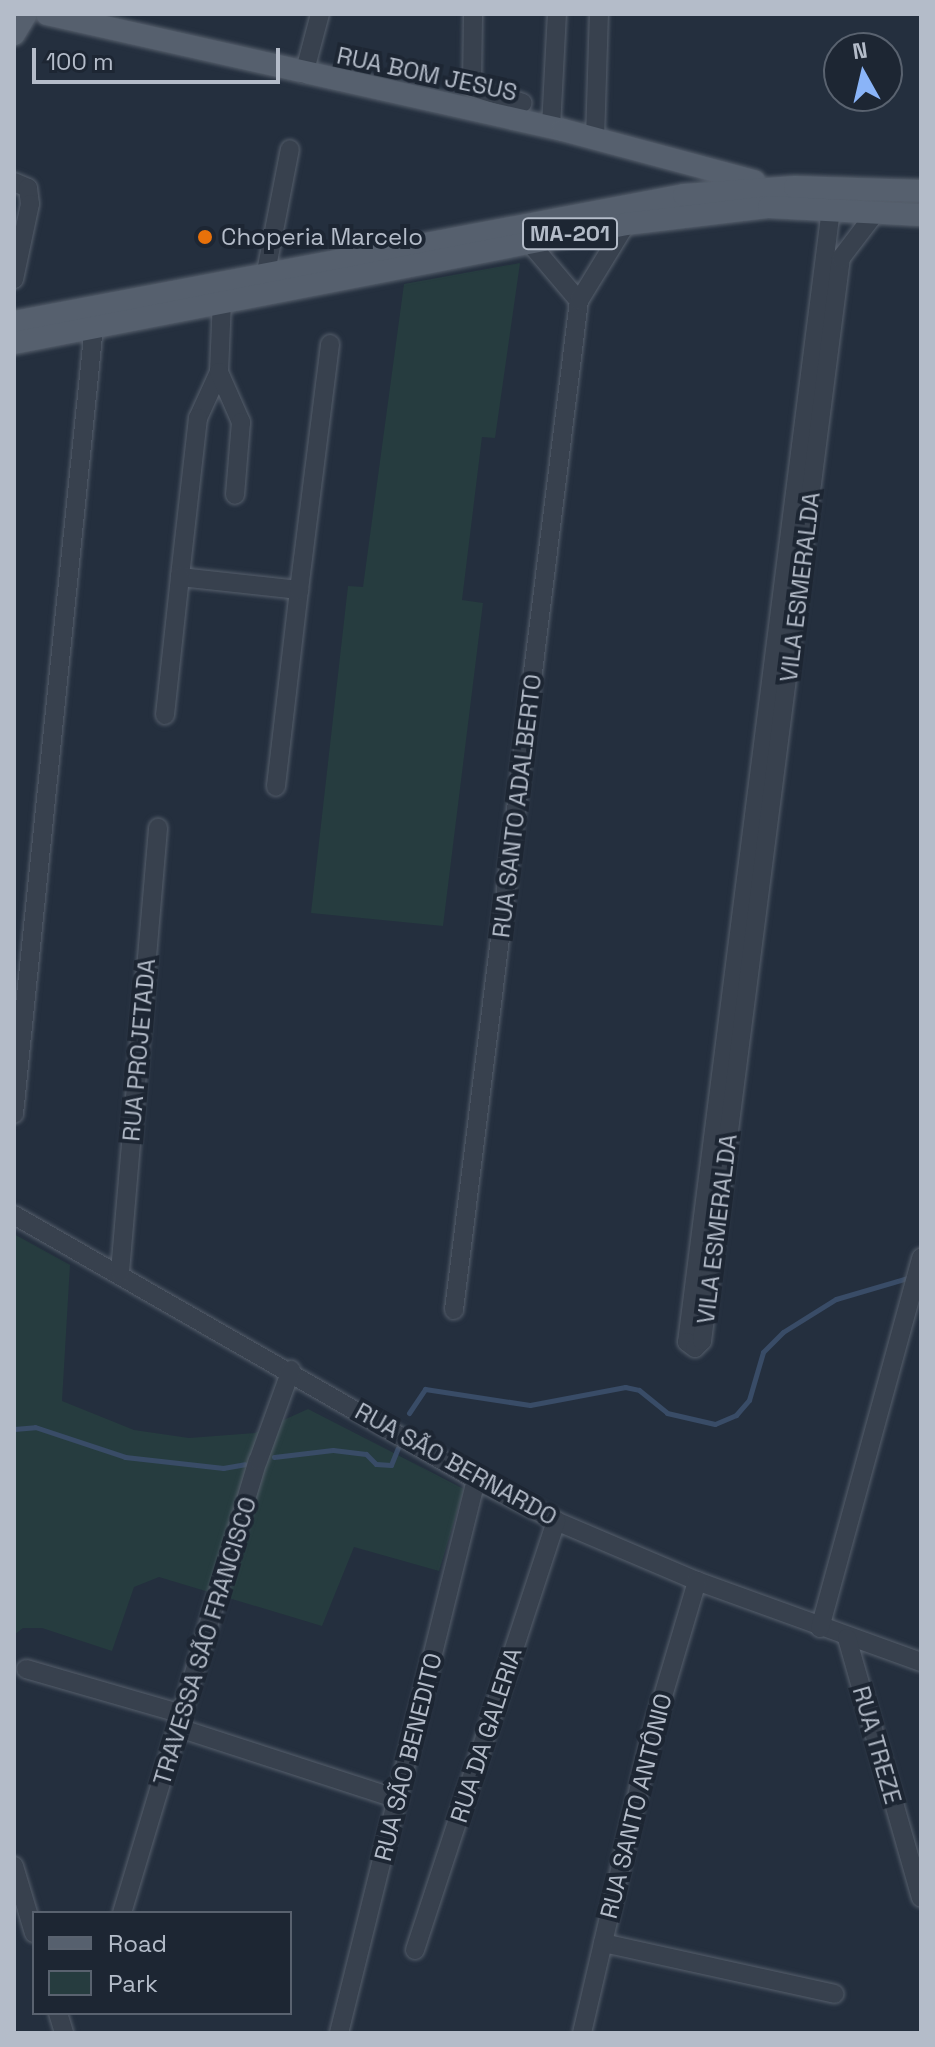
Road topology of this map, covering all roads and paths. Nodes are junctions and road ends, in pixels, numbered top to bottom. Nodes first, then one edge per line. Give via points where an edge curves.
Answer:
1 (26, 14) edge
2 (47, 14) edge
3 (320, 14) edge
4 (473, 14) edge
5 (557, 14) edge
6 (599, 14) edge
7 (14, 34) edge
8 (304, 74) junction
9 (523, 103) dead end
10 (551, 127) junction
11 (595, 139) junction
12 (290, 149) dead end
13 (14, 182) edge
14 (795, 187) junction
15 (921, 191) edge
16 (831, 209) junction
17 (876, 212) junction
18 (921, 215) edge
19 (626, 224) junction
20 (529, 242) junction
21 (266, 272) junction
22 (14, 279) edge
23 (222, 300) junction
24 (579, 301) junction
25 (14, 322) edge
26 (94, 326) junction
27 (14, 343) edge
28 (330, 344) dead end
29 (219, 372) junction
30 (814, 409) junction
31 (235, 495) dead end
32 (180, 577) junction
33 (299, 590) junction
34 (165, 715) dead end
35 (768, 774) junction
36 (276, 787) dead end
37 (158, 828) dead end
38 (14, 1114) edge
39 (14, 1215) edge
40 (921, 1258) edge
41 (120, 1272) junction
42 (454, 1310) dead end
43 (291, 1370) junction
44 (476, 1480) junction
45 (556, 1521) junction
46 (697, 1581) junction
47 (820, 1628) junction
48 (847, 1638) junction
49 (921, 1662) edge
50 (26, 1669) dead end
51 (180, 1721) junction
52 (398, 1799) junction
53 (14, 1866) edge
54 (921, 1898) edge
55 (123, 1911) edge
56 (32, 1926) edge
57 (603, 1943) junction
58 (415, 1950) dead end
59 (834, 1994) dead end
60 (339, 2033) edge
61 (582, 2033) edge

1 - 7 main road
2 - 8 main road, RUA BOM JESUS
3 - 8 street
4 - 9 street via 472,87
5 - 10 street
6 - 11 street
8 - 10 main road, RUA BOM JESUS
10 - 11 main road, RUA BOM JESUS
11 - 14 main road, RUA BOM JESUS via 709,172
12 - 21 street
13 - 22 street via 28,188 30,204
14 - 15 main road, MA-201
14 - 21 main road, MA-201 via 634,203
16 - 17 main road, MA-201
16 - 19 main road, MA-201 via 757,208
16 - 30 street, VILA ESMERALDA
17 - 18 main road, MA-201
17 - 30 street, VILA ESMERALDA via 841,258
19 - 20 main road, MA-201
19 - 24 street, RUA SANTO ADALBERTO
20 - 23 main road, MA-201
20 - 24 street
21 - 25 main road, MA-201
23 - 26 main road, MA-201
23 - 29 street
24 - 42 street, RUA SANTO ADALBERTO
26 - 27 main road, MA-201
26 - 38 street
28 - 33 street
29 - 31 street via 241,422
29 - 32 street via 198,418
30 - 35 street, VILA ESMERALDA
32 - 33 street
32 - 34 street
33 - 36 street
35 - 35 street, VILA ESMERALDA via 687,1342 695,1348 702,1341
37 - 41 street, RUA PROJETADA
39 - 41 street, RUA SÃO BERNARDO
40 - 47 street
41 - 43 street, RUA SÃO BERNARDO
43 - 44 street, RUA SÃO BERNARDO
43 - 51 street, TRAVESSA SÃO FRANCISCO
44 - 45 street, RUA SÃO BERNARDO
44 - 52 street, RUA SÃO BENEDITO
45 - 46 street, RUA SÃO BERNARDO
45 - 58 street, RUA DA GALERIA
46 - 47 street, RUA SÃO BERNARDO
46 - 57 street, RUA SANTO ANTÔNIO via 650,1740
47 - 48 street, RUA SÃO BERNARDO
48 - 49 street, RUA SÃO BERNARDO
48 - 54 street, RUA TREZE
50 - 51 street
51 - 52 street
51 - 55 street, TRAVESSA SÃO FRANCISCO
52 - 60 street, RUA SÃO BENEDITO
53 - 56 street
57 - 59 street
57 - 61 street, RUA SANTO ANTÔNIO

